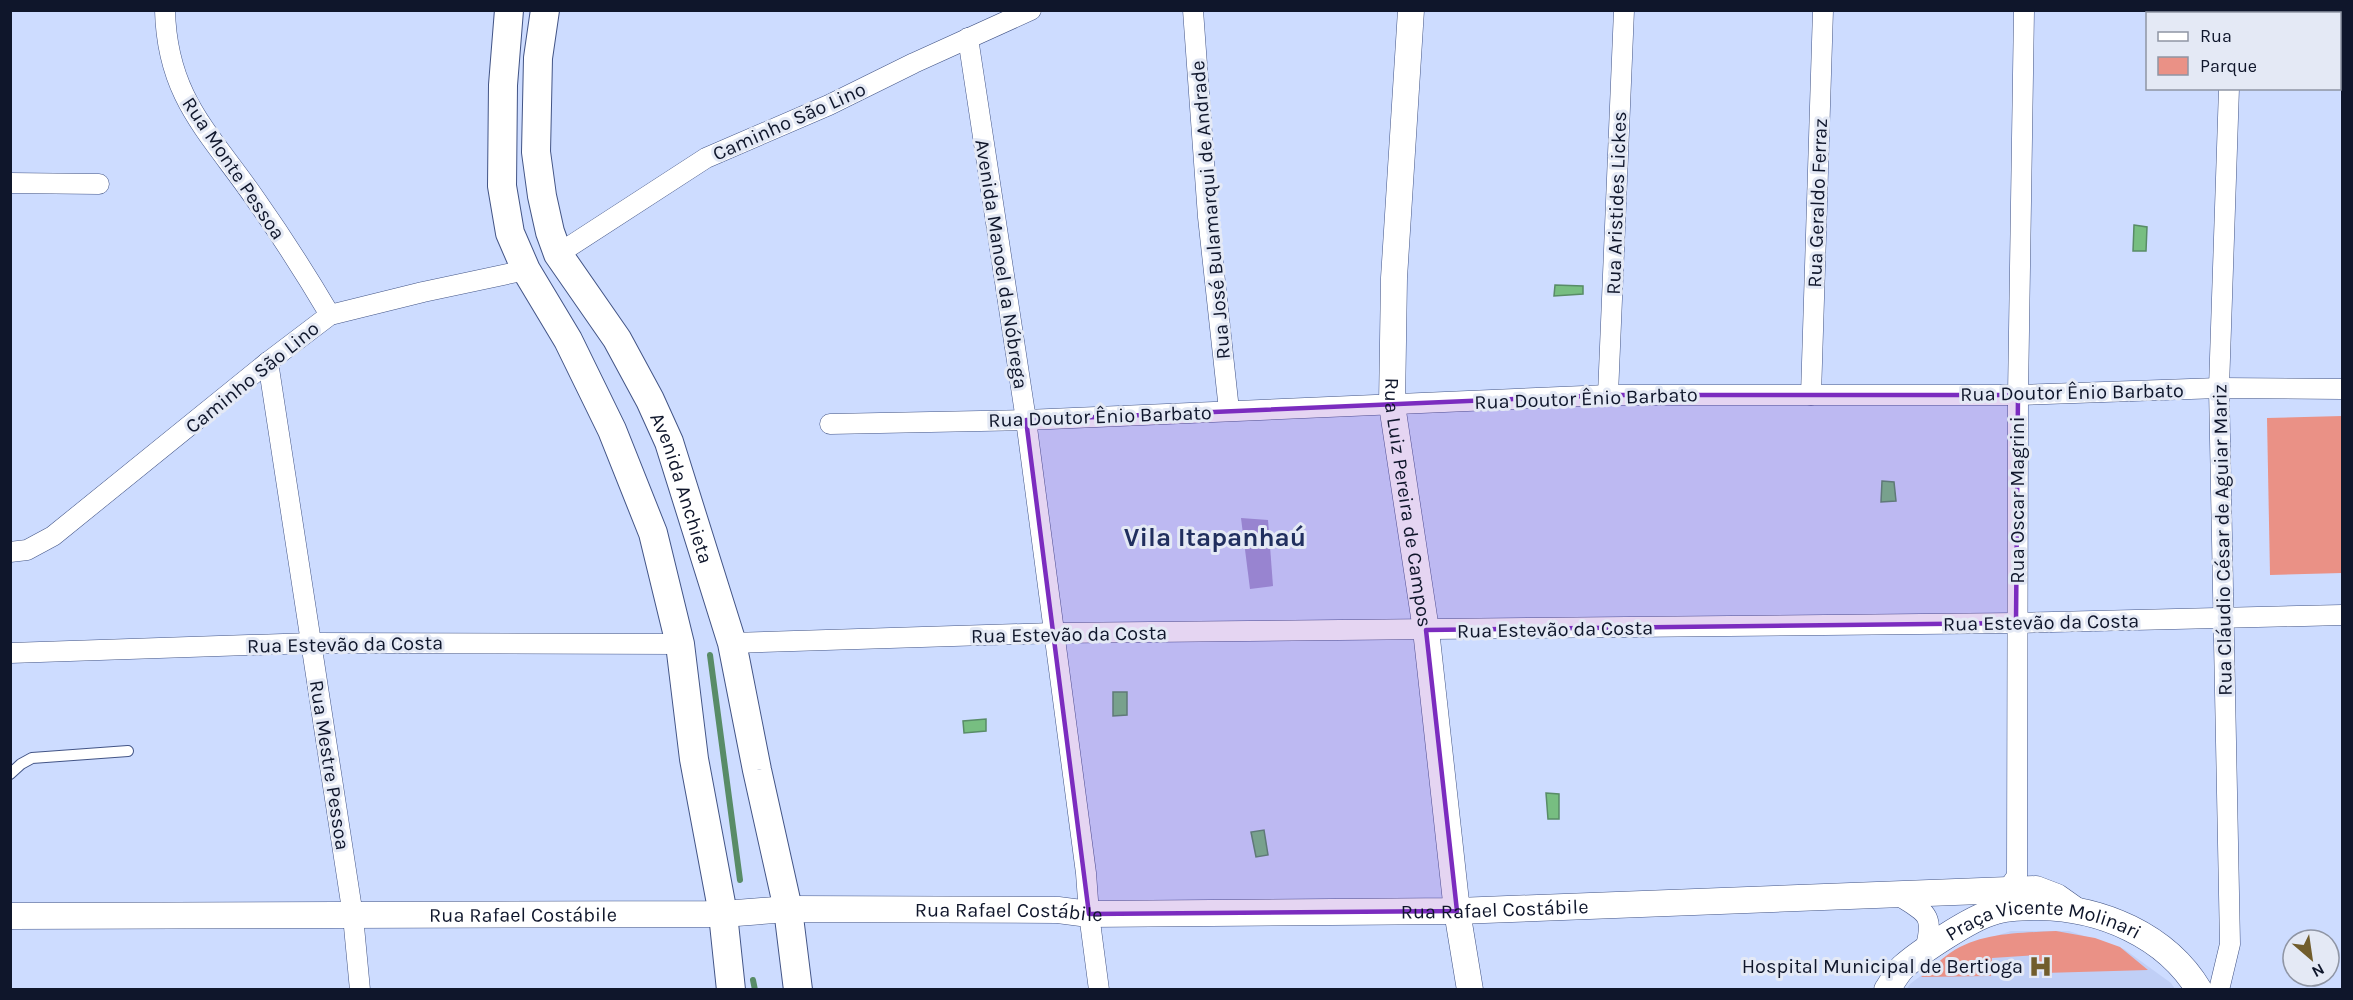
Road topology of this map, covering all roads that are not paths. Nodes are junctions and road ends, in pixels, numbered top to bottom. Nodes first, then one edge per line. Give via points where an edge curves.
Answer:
1 (165, 10) edge
2 (509, 10) edge
3 (545, 10) edge
4 (1031, 10) edge
5 (1193, 10) edge
6 (1411, 10) edge
7 (1624, 10) edge
8 (1823, 10) edge
9 (2024, 10) edge
10 (968, 38) junction
11 (2229, 90) edge
12 (10, 183) edge
13 (99, 184) dead end
14 (558, 254) junction
15 (526, 270) junction
16 (330, 315) junction
17 (268, 362) junction
18 (2219, 388) junction
19 (2343, 389) edge
20 (2018, 394) junction
21 (1608, 395) junction
22 (1811, 395) junction
23 (1392, 405) junction
24 (1229, 410) junction
25 (1026, 420) junction
26 (830, 424) dead end
27 (10, 552) edge
28 (2343, 615) edge
29 (2223, 619) junction
30 (2016, 623) junction
31 (1426, 630) junction
32 (1053, 633) junction
33 (312, 643) junction
34 (732, 643) junction
35 (680, 644) junction
36 (10, 653) edge
37 (128, 751) dead end
38 (10, 774) edge
39 (1896, 894) junction
40 (2000, 901) junction
41 (788, 909) junction
42 (1457, 911) junction
43 (723, 914) junction
44 (1089, 914) junction
45 (10, 916) edge
46 (353, 916) junction
47 (1925, 950) junction
48 (360, 990) edge
49 (731, 990) edge
50 (798, 990) edge
51 (1099, 990) edge
52 (1470, 990) edge
53 (1887, 990) edge
54 (2199, 990) edge
55 (2219, 990) edge

1 - 16 street, Rua Monte Pessoa via 171,64 188,105 277,230
2 - 15 main road, Avenida Anchieta via 502,186 510,233
3 - 14 main road, Avenida Anchieta via 538,58 536,152 542,196
4 - 10 street, Caminho São Lino
5 - 24 street, Rua José Bulamarqui de Andrade via 1208,217
6 - 23 street, Rua Luiz Pereira de Campos via 1394,278
7 - 21 street, Rua Aristides Lickes
8 - 22 street, Rua Geraldo Ferraz
9 - 20 street, Rua Oscar Magrini
10 - 14 street, Caminho São Lino via 829,105 706,158
10 - 25 street, Avenida Manoel da Nóbrega
11 - 18 street, Rua Cláudio César de Aguiar Mariz
12 - 13 street
14 - 34 main road, Avenida Anchieta via 617,339 669,442
15 - 16 street, Caminho São Lino
15 - 35 main road, Avenida Anchieta via 568,340 612,430 653,533
16 - 17 street, Caminho São Lino
17 - 27 street, Caminho São Lino via 53,536 27,549
17 - 33 street, Rua Mestre Pessoa
18 - 19 street, Rua Doutor Ênio Barbato
18 - 20 street, Rua Doutor Ênio Barbato
18 - 29 street, Rua Cláudio César de Aguiar Mariz
20 - 22 street, Rua Doutor Ênio Barbato
20 - 30 street, Rua Oscar Magrini
21 - 22 street, Rua Doutor Ênio Barbato
21 - 23 street, Rua Doutor Ênio Barbato
23 - 24 street, Rua Doutor Ênio Barbato
23 - 31 street, Rua Luiz Pereira de Campos
24 - 25 street, Rua Doutor Ênio Barbato
25 - 26 street, Rua Doutor Ênio Barbato
25 - 32 street, Avenida Manoel da Nóbrega
28 - 29 street, Rua Estevão da Costa
29 - 30 street, Rua Estevão da Costa
29 - 55 street, Rua Cláudio César de Aguiar Mariz via 2230,944
30 - 31 street, Rua Estevão da Costa
30 - 40 street, Rua Oscar Magrini via 2017,876
31 - 32 street, Rua Estevão da Costa
31 - 42 street, Rua Luiz Pereira de Campos
32 - 34 street, Rua Estevão da Costa
32 - 44 street, Avenida Manoel da Nóbrega
33 - 35 street, Rua Estevão da Costa
33 - 36 street, Rua Estevão da Costa
33 - 46 street, Rua Mestre Pessoa
34 - 41 main road, Avenida Anchieta
35 - 43 main road, Avenida Anchieta via 694,759
37 - 38 lane via 32,758
39 - 40 street, Rua Rafael Costábile
39 - 42 street, Rua Rafael Costábile
39 - 47 street via 1929,920 1931,930
40 - 47 street, Praça Vicente Molinari
40 - 54 street, Praça Vicente Molinari via 2036,889 2074,909 2132,929 2177,961
41 - 43 street, Rua Rafael Costábile
41 - 44 street, Rua Rafael Costábile via 1058,910
41 - 50 main road, Avenida Anchieta
42 - 44 street, Rua Rafael Costábile
42 - 52 street, Rua Luiz Pereira de Campos
43 - 46 street, Rua Rafael Costábile
43 - 49 main road, Avenida Anchieta
44 - 51 street, Avenida Manoel da Nóbrega
45 - 46 street, Rua Rafael Costábile
46 - 48 street, Rua Mestre Pessoa
47 - 53 street, Praça Vicente Molinari via 1902,968

